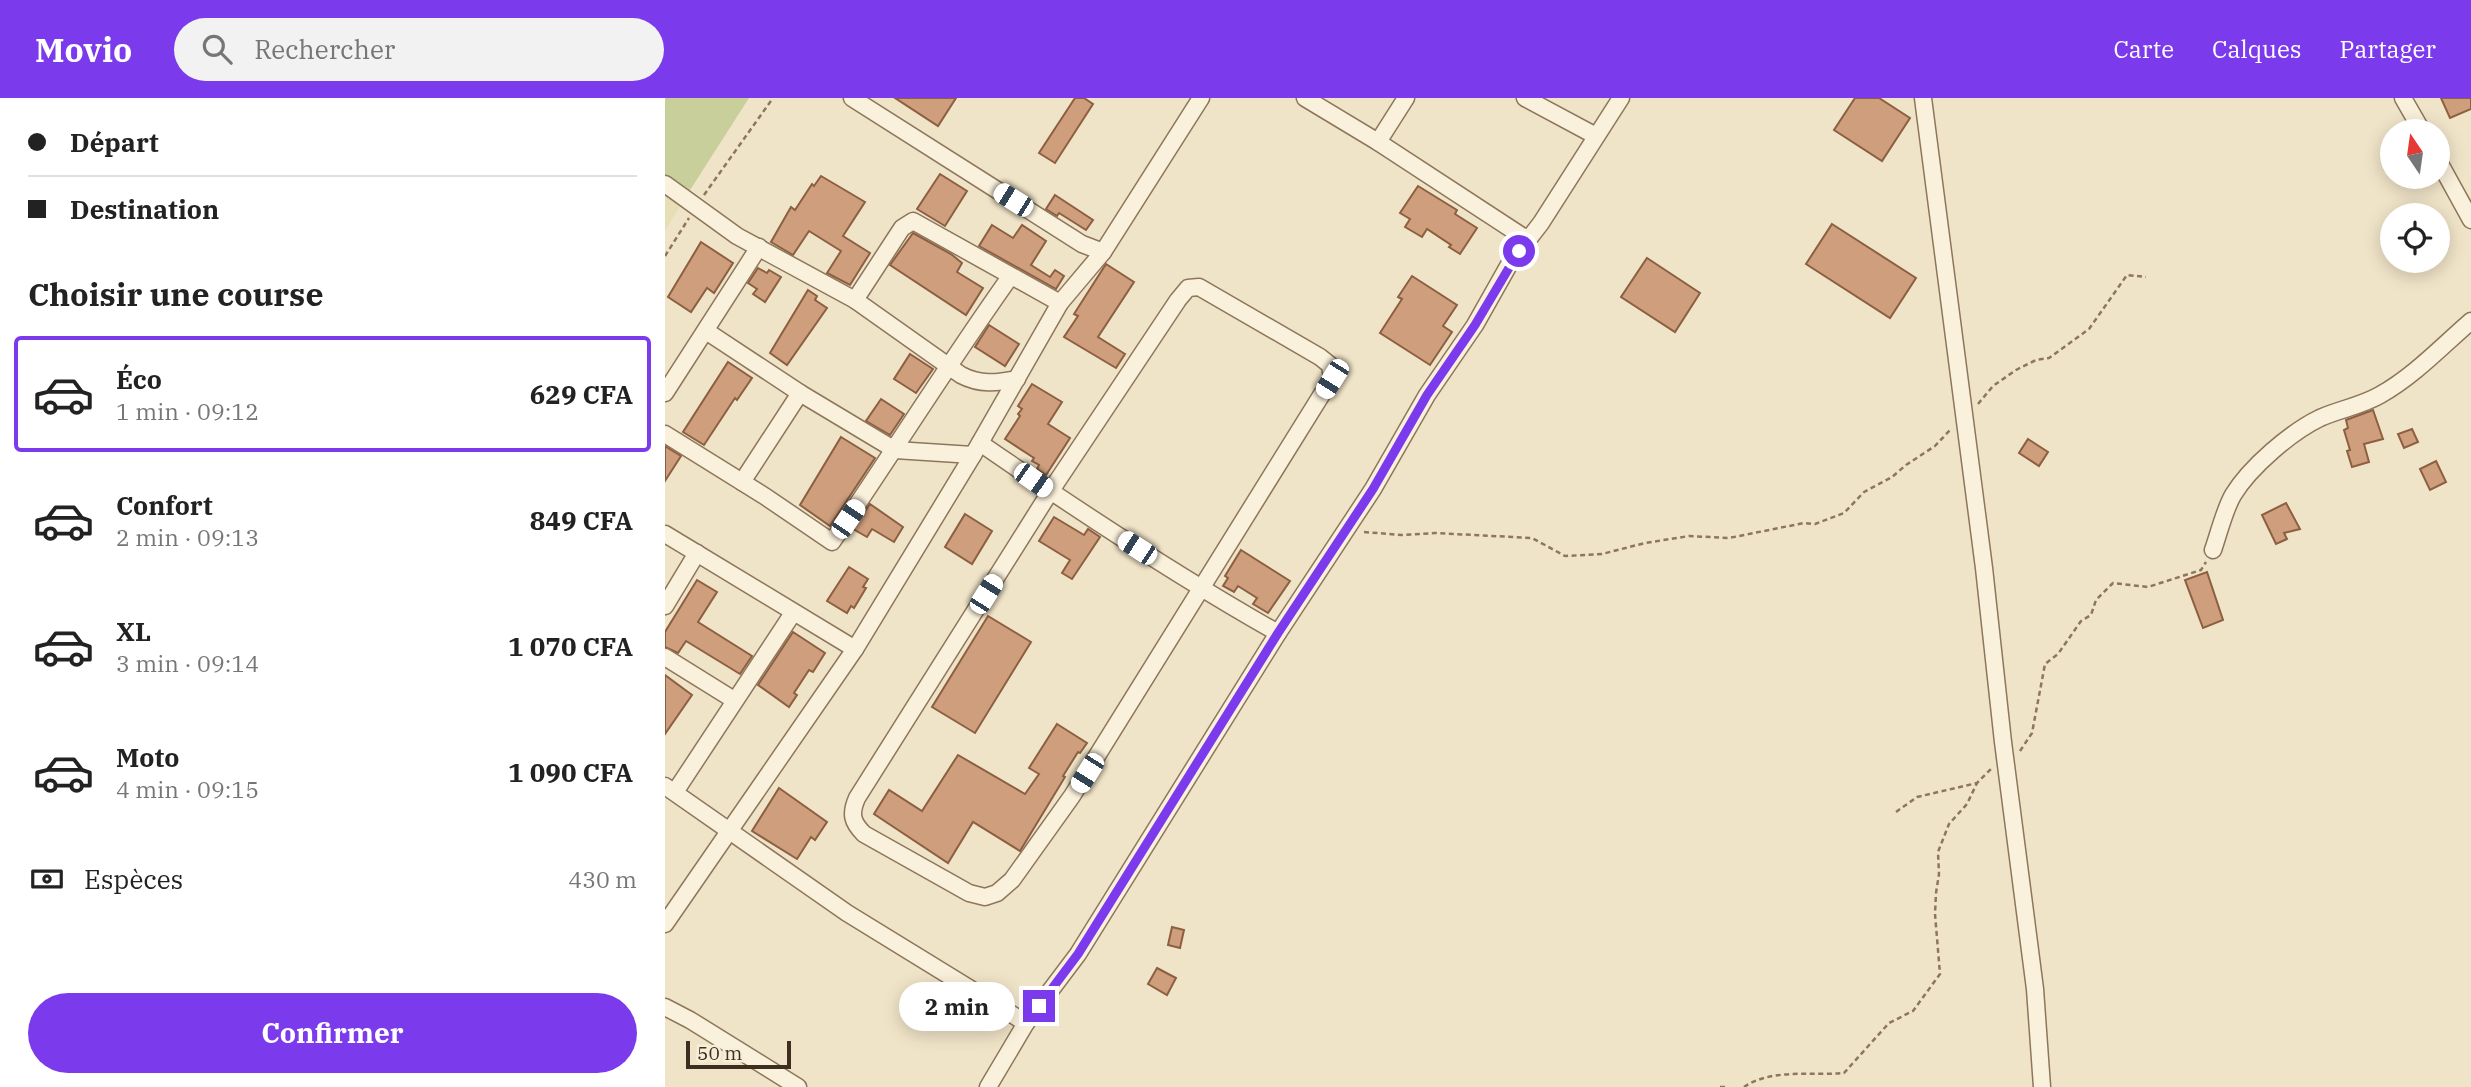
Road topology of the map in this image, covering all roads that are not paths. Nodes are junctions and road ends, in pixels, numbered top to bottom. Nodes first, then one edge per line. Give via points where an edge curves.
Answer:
1 (852, 98) edge
2 (1201, 98) edge
3 (1305, 98) edge
4 (1406, 98) edge
5 (1525, 98) edge
6 (1621, 98) edge
7 (1923, 98) edge
8 (2403, 98) edge
9 (2414, 119) edge
10 (1596, 136) junction
11 (1378, 142) junction
12 (2450, 182) edge
13 (665, 184) edge
14 (2471, 220) edge
15 (1528, 240) junction
16 (759, 247) junction
17 (1103, 252) junction
18 (1010, 277) junction
19 (855, 300) junction
20 (1060, 303) junction
21 (2471, 321) edge
22 (706, 331) junction
23 (948, 365) junction
24 (1017, 379) junction
25 (665, 393) edge
26 (800, 393) junction
27 (665, 433) edge
28 (976, 449) junction
29 (895, 450) junction
30 (742, 482) junction
31 (1050, 492) junction
32 (665, 534) edge
33 (2213, 550) road end
34 (697, 553) junction
35 (1202, 590) junction
36 (665, 606) edge
37 (793, 614) junction
38 (1278, 633) junction
39 (855, 649) junction
40 (665, 657) edge
41 (734, 700) junction
42 (670, 789) edge
43 (730, 832) junction
44 (665, 924) edge
45 (665, 1007) edge
46 (1026, 1023) junction
47 (798, 1087) edge
48 (989, 1087) edge
49 (2042, 1087) edge

1 - 17 street via 1081,244
2 - 17 street
3 - 11 street
4 - 11 street
5 - 10 street
6 - 10 street
7 - 49 street via 1985,568 2035,989
8 - 9 street
10 - 15 street
11 - 15 street
12 - 14 street
13 - 16 street
15 - 38 street
16 - 19 street
16 - 22 street
17 - 20 street
18 - 19 street via 913,222 902,228
18 - 20 street
18 - 23 street
19 - 23 street
20 - 24 street
21 - 33 street via 2379,396 2294,433 2233,496
22 - 25 street
22 - 26 street
23 - 24 street via 974,382
23 - 29 street
24 - 28 street
26 - 29 street
26 - 30 street
27 - 30 street
28 - 29 street
28 - 31 street
28 - 39 street
29 - 30 street via 832,542
31 - 35 street
31 - 35 street via 1188,288 1199,287 1320,357 1330,365 1332,379
31 - 35 street via 857,798 854,824 864,834 969,892 985,897 997,893 1012,880 1072,796
32 - 34 street
34 - 36 street
34 - 37 street
35 - 38 street
37 - 39 street
37 - 41 street
38 - 46 street via 1078,954
39 - 43 street
40 - 41 street
41 - 42 street
42 - 43 street
43 - 44 street
43 - 46 street via 847,913
45 - 47 street
46 - 48 street

